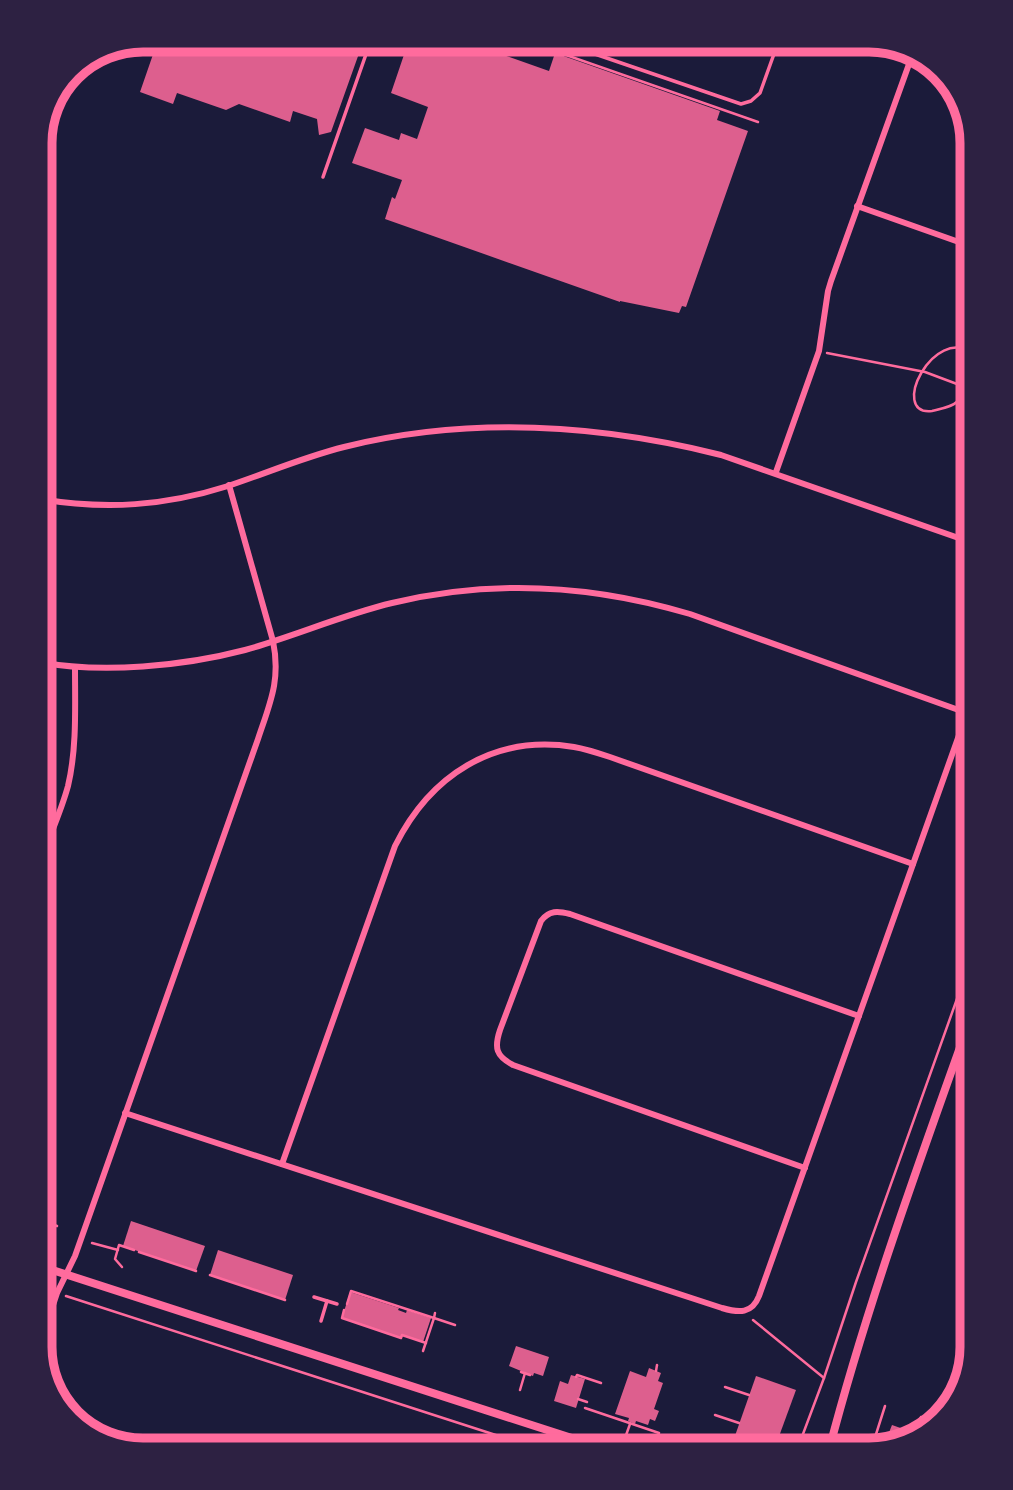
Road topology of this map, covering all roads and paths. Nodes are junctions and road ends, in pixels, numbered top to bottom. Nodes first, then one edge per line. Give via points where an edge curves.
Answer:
1 (366, 53) edge
2 (559, 53) edge
3 (592, 53) edge
4 (774, 53) edge
5 (910, 62) edge
6 (758, 122) dead end
7 (323, 177) dead end
8 (858, 206) junction
9 (960, 242) edge
10 (960, 347) edge
11 (826, 353) dead end
12 (922, 372) junction
13 (960, 384) edge
14 (960, 399) edge
15 (776, 472) junction
16 (229, 485) junction
17 (53, 501) edge
18 (960, 538) edge
19 (273, 641) junction
20 (53, 664) edge
21 (75, 667) junction
22 (960, 710) edge
23 (960, 733) edge
24 (52, 830) edge
25 (913, 864) junction
26 (960, 990) edge
27 (859, 1016) junction
28 (960, 1049) edge
29 (125, 1113) junction
30 (282, 1164) junction
31 (805, 1168) junction
32 (52, 1224) edge
33 (57, 1226) dead end
34 (118, 1250) junction
35 (134, 1250) dead end
36 (88, 1251) dead end
37 (139, 1252) dead end
38 (121, 1267) dead end
39 (52, 1270) edge
40 (196, 1271) dead end
41 (66, 1275) junction
42 (210, 1275) dead end
43 (69, 1297) dead end
44 (314, 1297) dead end
45 (285, 1300) dead end
46 (327, 1301) junction
47 (337, 1304) dead end
48 (52, 1308) edge
49 (434, 1316) junction
50 (753, 1320) dead end
51 (321, 1321) dead end
52 (455, 1325) dead end
53 (395, 1336) junction
54 (393, 1342) dead end
55 (426, 1343) junction
56 (423, 1351) dead end
57 (657, 1366) dead end
58 (656, 1371) dead end
59 (530, 1375) dead end
60 (576, 1377) dead end
61 (824, 1378) junction
62 (601, 1383) dead end
63 (726, 1387) dead end
64 (520, 1390) dead end
65 (749, 1395) dead end
66 (578, 1399) dead end
67 (587, 1402) dead end
68 (885, 1406) dead end
69 (584, 1408) dead end
70 (715, 1415) dead end
71 (921, 1417) dead end
72 (631, 1423) junction
73 (739, 1423) dead end
74 (919, 1423) edge
75 (659, 1433) dead end
76 (503, 1437) edge
77 (570, 1438) edge
78 (625, 1438) edge
79 (802, 1438) edge
80 (833, 1438) edge
81 (875, 1438) edge

1 - 7 lane
2 - 6 path
3 - 4 lane via 741,104 760,93
5 - 8 street
8 - 9 street
8 - 15 street via 828,291 819,351
10 - 12 path via 947,349
11 - 12 path
12 - 13 path
12 - 14 path via 914,398 919,408 946,408
15 - 16 street via 658,440 519,427 441,430 367,442
15 - 18 street
16 - 17 street via 138,505
16 - 19 street
19 - 21 street via 158,665
19 - 22 street via 357,612 425,596 477,589 569,589 690,614
19 - 29 street via 277,659 271,699
20 - 21 street
21 - 24 street via 71,770
23 - 25 street
25 - 27 street
25 - 30 street via 585,749 538,746 479,759 435,788 412,815 395,846
26 - 61 path
27 - 31 street
27 - 31 street via 556,911 541,921 504,1018 498,1052 513,1065
28 - 80 street via 886,1257
29 - 30 street
29 - 41 street
30 - 31 street via 741,1312 757,1301
32 - 33 path
34 - 35 path via 119,1245
34 - 36 path via 92,1242
34 - 38 path via 115,1259
37 - 40 path
39 - 41 street
41 - 48 street
41 - 77 street
42 - 45 path
43 - 76 path
44 - 46 lane
46 - 47 lane
46 - 51 lane
49 - 52 path
49 - 53 path via 351,1291 342,1318
49 - 55 path
50 - 61 path
53 - 54 path
53 - 55 path
55 - 56 path
57 - 58 path
59 - 64 path via 523,1372
60 - 62 path
61 - 79 path
63 - 65 path
66 - 67 path
68 - 81 path
69 - 72 path
70 - 73 path
71 - 74 path
72 - 75 path
72 - 78 path

